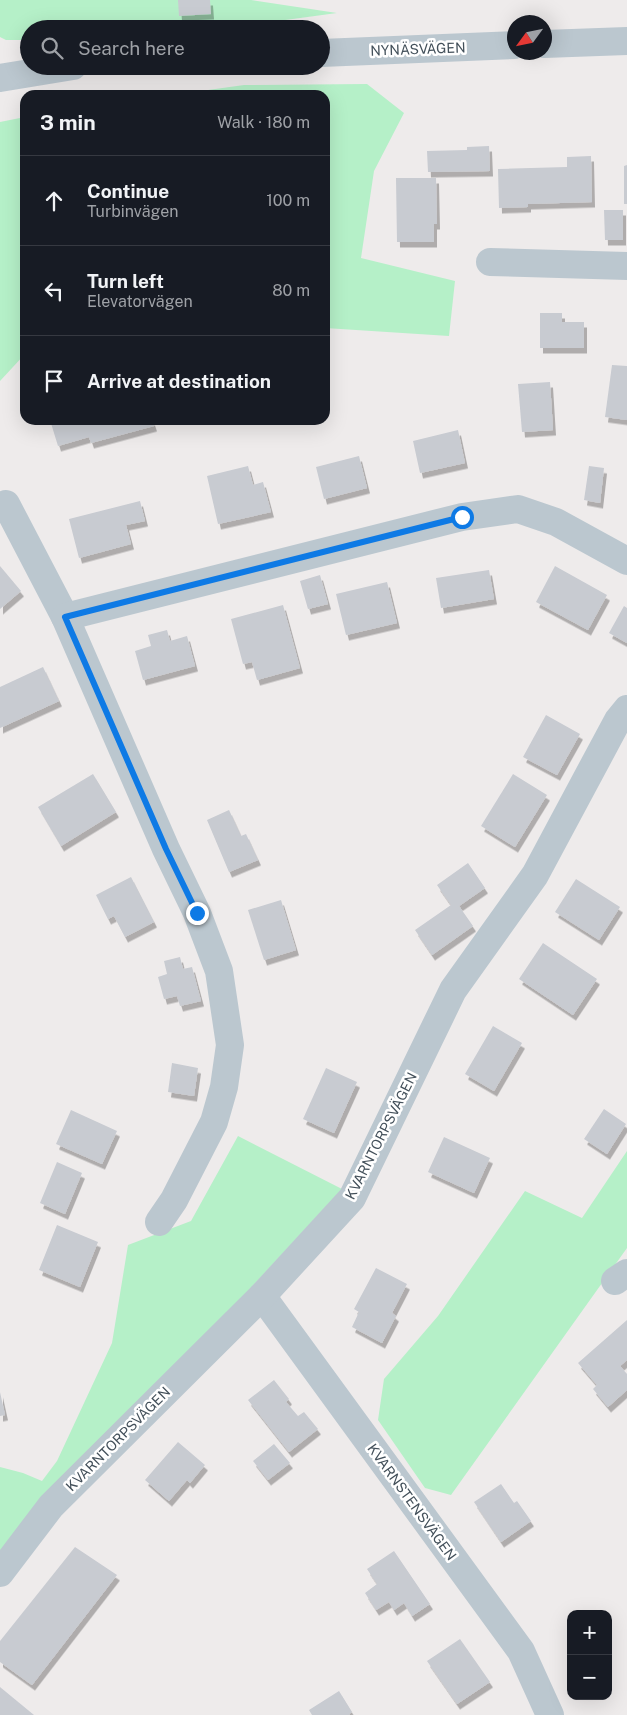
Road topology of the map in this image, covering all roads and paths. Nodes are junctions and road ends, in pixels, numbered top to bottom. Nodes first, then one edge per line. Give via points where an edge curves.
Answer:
1 (627, 41) edge
2 (552, 44) edge
3 (507, 45) edge
4 (330, 53) edge
5 (20, 75) edge
6 (0, 78) edge
7 (490, 262) dead end
8 (627, 266) edge
9 (6, 504) dead end
10 (627, 561) edge
11 (65, 617) junction
12 (627, 709) edge
13 (159, 1222) dead end
14 (262, 1296) junction
15 (0, 1573) edge
16 (550, 1715) edge

1 - 2 street
3 - 4 street, NYNÄSVÄGEN
5 - 6 street
7 - 8 street
9 - 11 street
10 - 11 street via 556,522 518,509 462,517
11 - 13 street via 197,913 219,971 230,1045 224,1087 214,1122 174,1200
12 - 14 street, KVARNTORPSVÄGEN via 618,720 535,874 453,990 352,1198
14 - 15 street, KVARNTORPSVÄGEN via 51,1506
14 - 16 street, KVARNSTENSVÄGEN via 521,1651

